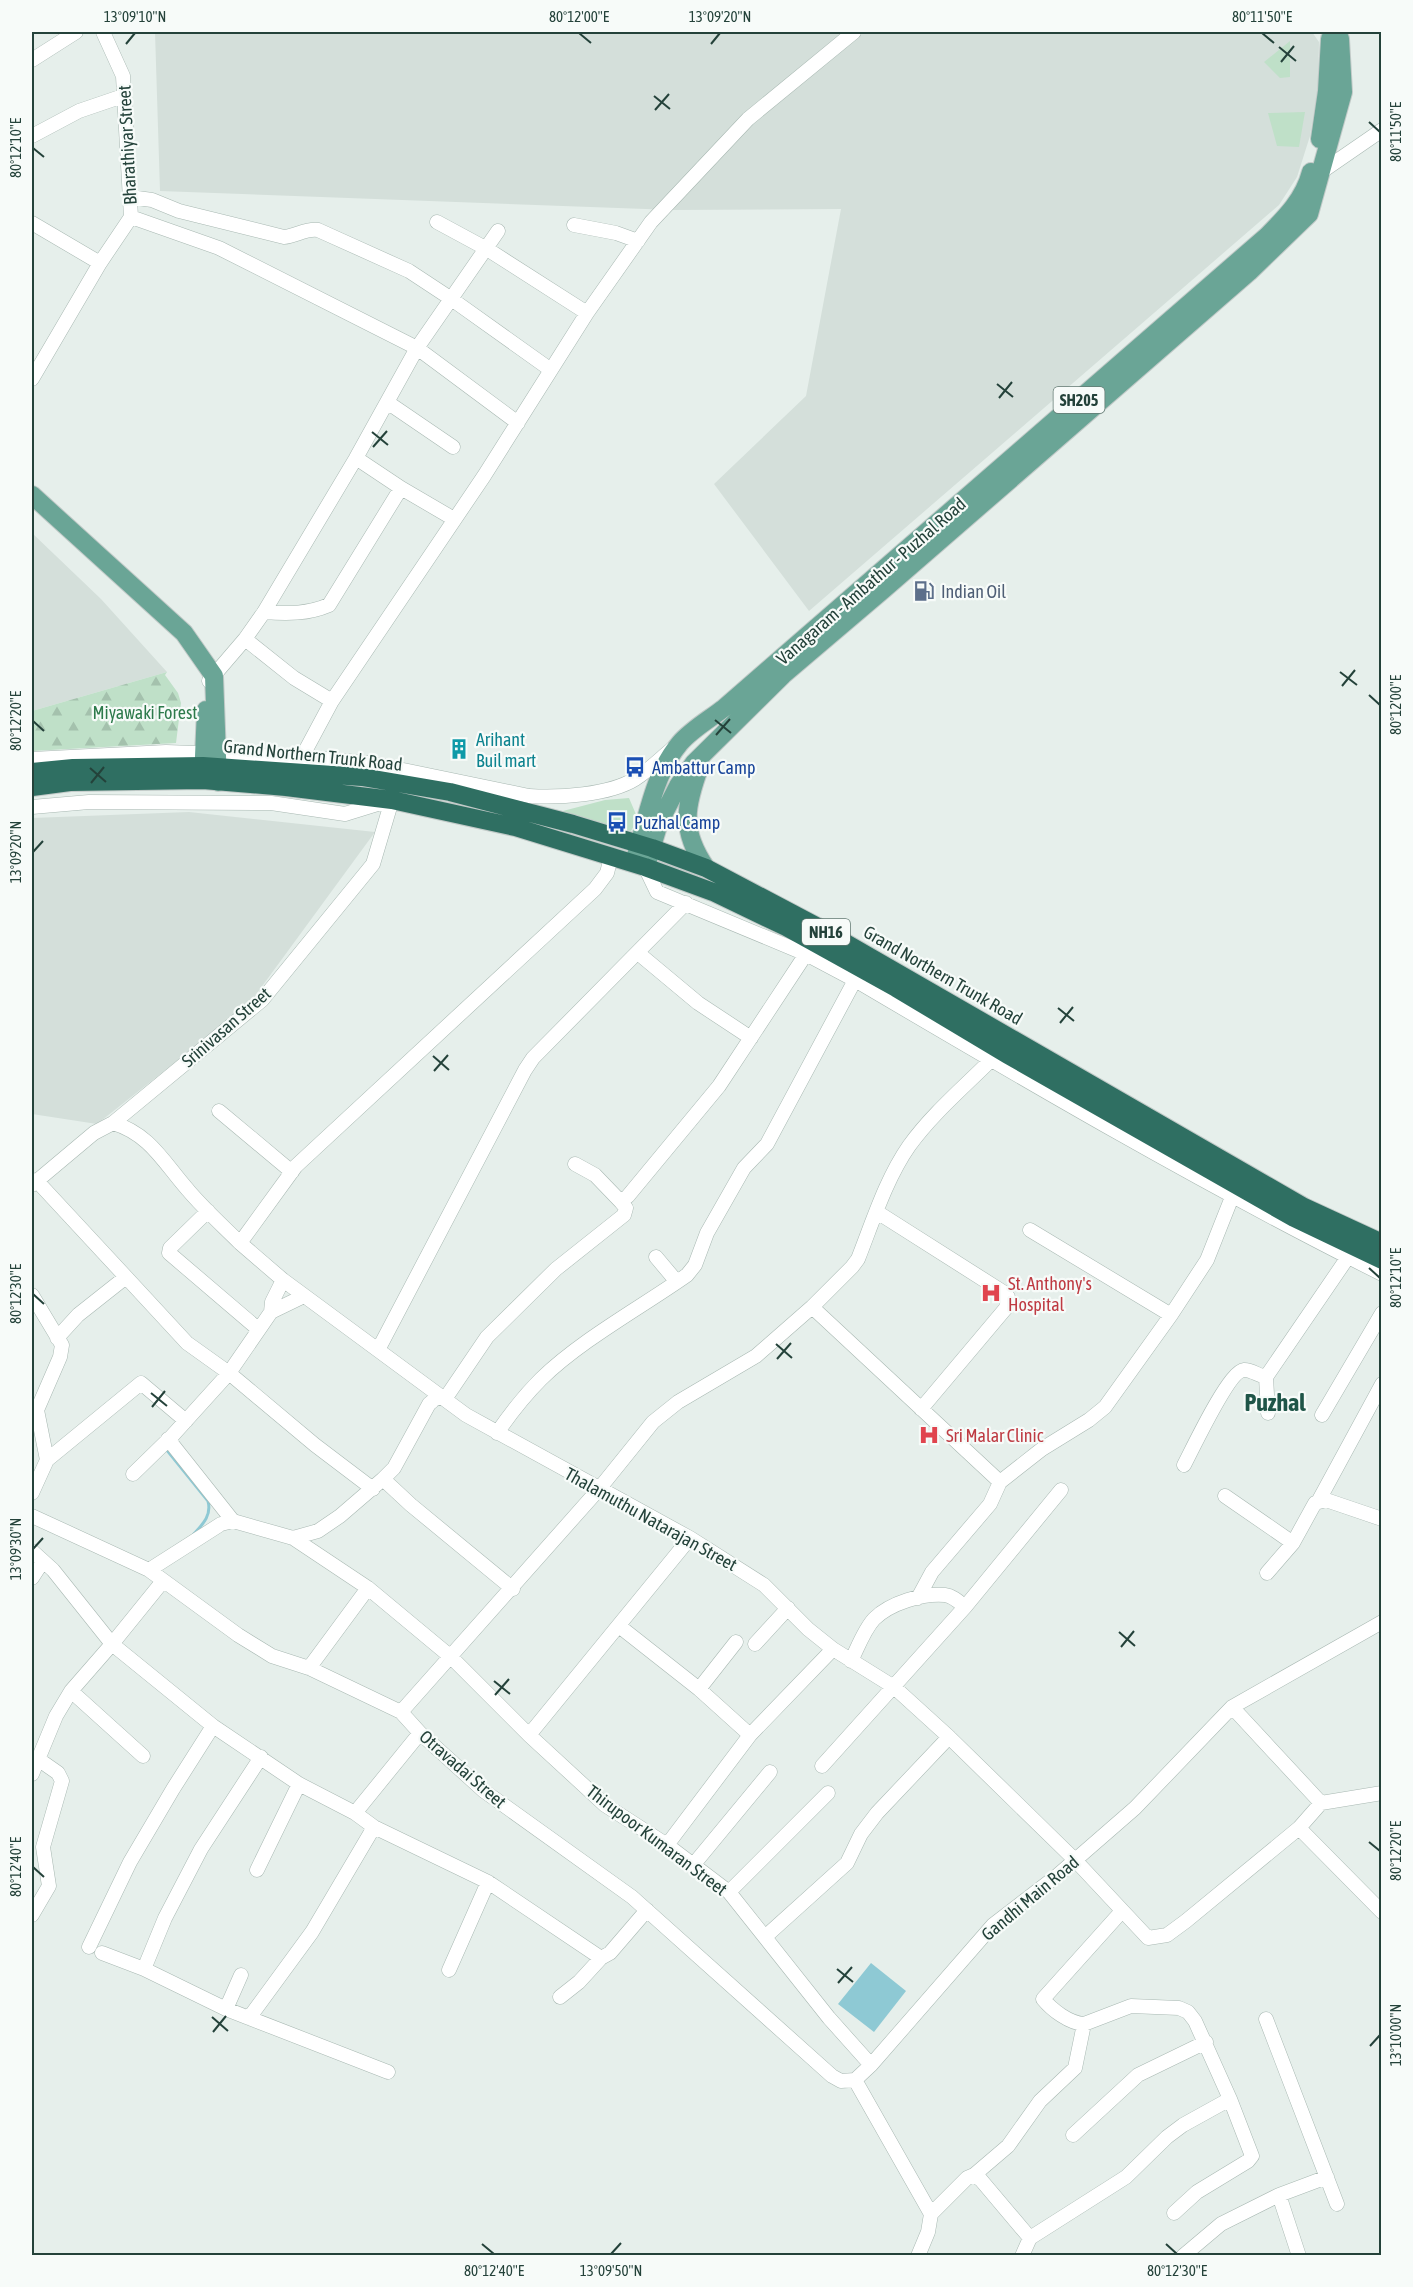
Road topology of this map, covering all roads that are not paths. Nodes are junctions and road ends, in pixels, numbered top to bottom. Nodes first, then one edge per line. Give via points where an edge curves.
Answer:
1 (76, 32) edge
2 (103, 32) edge
3 (854, 32) edge
4 (1327, 32) edge
5 (1337, 32) edge
6 (32, 60) edge
7 (123, 96) junction
8 (1382, 130) edge
9 (32, 136) edge
10 (1321, 172) junction
11 (130, 197) junction
12 (131, 217) junction
13 (437, 222) dead end
14 (32, 223) edge
15 (574, 225) dead end
16 (498, 231) dead end
17 (638, 241) junction
18 (487, 249) junction
19 (100, 263) junction
20 (450, 298) junction
21 (587, 313) junction
22 (417, 348) junction
23 (551, 370) junction
24 (32, 380) edge
25 (387, 402) junction
26 (518, 423) junction
27 (453, 447) dead end
28 (356, 458) junction
29 (401, 488) junction
30 (32, 495) edge
31 (32, 509) edge
32 (454, 519) junction
33 (264, 612) junction
34 (245, 639) junction
35 (211, 679) junction
36 (332, 701) junction
37 (681, 742) junction
38 (710, 748) junction
39 (302, 757) junction
40 (32, 759) edge
41 (211, 767) junction
42 (32, 772) edge
43 (32, 787) edge
44 (392, 800) junction
45 (32, 807) edge
46 (646, 846) junction
47 (611, 857) junction
48 (640, 866) junction
49 (706, 868) junction
50 (686, 903) junction
51 (638, 953) junction
52 (806, 954) junction
53 (855, 980) junction
54 (751, 1038) junction
55 (992, 1059) junction
56 (219, 1112) dead end
57 (113, 1123) junction
58 (575, 1164) dead end
59 (292, 1172) junction
60 (34, 1182) edge
61 (1232, 1197) junction
62 (621, 1202) junction
63 (208, 1210) junction
64 (877, 1212) junction
65 (1030, 1230) dead end
66 (240, 1243) junction
67 (1382, 1244) edge
68 (656, 1257) dead end
69 (1348, 1257) junction
70 (1382, 1260) edge
71 (1382, 1274) edge
72 (126, 1277) junction
73 (283, 1280) junction
74 (677, 1282) junction
75 (32, 1295) edge
76 (304, 1296) junction
77 (812, 1307) junction
78 (271, 1312) junction
79 (1382, 1313) edge
80 (1171, 1315) junction
81 (258, 1329) junction
82 (57, 1338) junction
83 (378, 1350) junction
84 (228, 1373) junction
85 (1266, 1377) junction
86 (1382, 1384) edge
87 (442, 1397) junction
88 (34, 1407) edge
89 (921, 1409) junction
90 (1268, 1413) dead end
91 (1322, 1415) dead end
92 (186, 1421) junction
93 (497, 1433) junction
94 (168, 1440) junction
95 (47, 1460) junction
96 (1184, 1465) dead end
97 (133, 1474) dead end
98 (1000, 1482) junction
99 (378, 1484) junction
100 (599, 1489) junction
101 (1061, 1490) dead end
102 (32, 1493) edge
103 (1225, 1496) dead end
104 (1319, 1500) junction
105 (32, 1516) edge
106 (1382, 1520) edge
107 (233, 1521) junction
108 (293, 1538) junction
109 (690, 1538) junction
110 (1293, 1543) junction
111 (32, 1551) edge
112 (43, 1561) junction
113 (149, 1570) junction
114 (1267, 1573) dead end
115 (32, 1578) edge
116 (163, 1581) junction
117 (368, 1588) junction
118 (513, 1589) junction
119 (918, 1598) junction
120 (965, 1607) junction
121 (788, 1608) junction
122 (1381, 1622) edge
123 (619, 1626) junction
124 (736, 1642) dead end
125 (112, 1644) junction
126 (755, 1644) dead end
127 (833, 1649) junction
128 (451, 1657) junction
129 (851, 1661) junction
130 (309, 1668) junction
131 (894, 1687) junction
132 (699, 1689) junction
133 (71, 1691) junction
134 (1233, 1707) junction
135 (401, 1712) junction
136 (213, 1726) junction
137 (420, 1733) junction
138 (529, 1735) junction
139 (750, 1735) junction
140 (949, 1737) junction
141 (143, 1756) dead end
142 (261, 1757) junction
143 (38, 1759) junction
144 (822, 1766) dead end
145 (770, 1772) dead end
146 (32, 1774) edge
147 (299, 1784) junction
148 (1381, 1792) edge
149 (828, 1793) dead end
150 (1321, 1803) junction
151 (355, 1813) junction
152 (374, 1827) junction
153 (1299, 1828) junction
154 (667, 1845) junction
155 (1075, 1860) junction
156 (694, 1864) junction
157 (256, 1870) dead end
158 (488, 1882) junction
159 (729, 1892) junction
160 (647, 1910) junction
161 (1122, 1911) junction
162 (1382, 1912) edge
163 (32, 1915) edge
164 (765, 1937) junction
165 (89, 1947) dead end
166 (102, 1953) dead end
167 (601, 1958) junction
168 (144, 1969) junction
169 (449, 1970) dead end
170 (241, 1975) dead end
171 (560, 1997) dead end
172 (226, 2009) junction
173 (249, 2018) junction
174 (1266, 2019) dead end
175 (1084, 2024) junction
176 (1206, 2042) junction
177 (872, 2065) junction
178 (388, 2072) dead end
179 (855, 2080) junction
180 (1230, 2099) junction
181 (1072, 2135) dead end
182 (974, 2175) junction
183 (1327, 2176) junction
184 (1280, 2195) junction
185 (1337, 2204) dead end
186 (1174, 2213) dead end
187 (931, 2214) junction
188 (1030, 2238) junction
189 (918, 2256) edge
190 (1022, 2256) edge
191 (1183, 2256) edge
192 (1299, 2256) edge

1 - 6 street
2 - 7 street, Bharathiyar Street via 123,76
3 - 17 street via 748,119 658,214
4 - 37 main road, Vanagaram - Ambathur - Puzhal Road / SH205 via 1327,91 1319,142 1308,183 1292,210 1042,432
5 - 10 main road via 1343,93
7 - 9 street via 79,111
7 - 11 street, Bharathiyar Street
8 - 10 street
10 - 38 main road via 1309,214 1249,272 783,675
11 - 12 street, Bharathiyar Street
11 - 20 street via 284,237 318,230 409,272
12 - 19 street, Bharathiyar Street
12 - 22 street via 219,248
13 - 18 street
14 - 19 street
15 - 17 street
16 - 18 street
17 - 21 street
18 - 20 street
18 - 21 street
19 - 24 street, Bharathiyar Street
20 - 22 street
20 - 23 street
21 - 23 street
22 - 25 street
22 - 26 street
23 - 26 street
25 - 27 street
25 - 28 street
26 - 32 street
28 - 29 street
28 - 33 street
29 - 32 street
29 - 33 street via 329,605 290,614
30 - 35 main road via 184,633
31 - 35 main road via 177,639
32 - 36 street
33 - 34 street
34 - 35 street
34 - 36 street via 294,678
35 - 41 main road
36 - 39 street
37 - 39 street, Vanagaram - Ambathur - Puzhal Road / SH205 via 634,780 604,790 553,798 369,763
37 - 46 main road via 653,794
38 - 46 main road via 678,786
38 - 49 main road via 693,784 686,813 693,849
39 - 41 street, Vanagaram - Ambathur - Puzhal Road / SH205
40 - 41 street, Vanagaram - Ambathur - Puzhal Road via 166,752
41 - 42 highway, Grand Northern Trunk Road / NH16
41 - 43 highway, Grand Northern Trunk Road / NH16
41 - 44 highway, Grand Northern Trunk Road / NH16
41 - 46 highway, Grand Northern Trunk Road / NH16 via 362,777 450,792
44 - 45 street via 345,814 271,803 89,802
44 - 47 highway, Grand Northern Trunk Road / NH16 via 514,827
44 - 57 street, Srinivasan Street via 373,864 261,1000
46 - 48 main road
46 - 49 highway, Grand Northern Trunk Road / NH16
47 - 48 highway, Grand Northern Trunk Road / NH16
47 - 59 street via 607,873 596,889
48 - 50 street via 657,892
48 - 70 highway, Grand Northern Trunk Road / NH16 via 713,892 786,927 1294,1218
49 - 67 highway, Grand Northern Trunk Road / NH16 via 816,926 1304,1207
50 - 51 street
50 - 52 street
51 - 54 street via 698,1003
51 - 83 street via 525,1070
52 - 53 street
52 - 54 street
53 - 55 street
53 - 74 street via 766,1144 744,1168 707,1233 694,1265
54 - 62 street via 719,1086
55 - 61 street
55 - 64 street via 909,1146
56 - 59 street
57 - 60 street, Srinivasan Street via 94,1133
57 - 63 street, Thalamuthu Natarajan Street via 153,1147
58 - 62 street via 595,1175
59 - 66 street
60 - 72 street
61 - 69 street
61 - 80 street via 1207,1260
62 - 87 street via 626,1208 624,1215 556,1269 487,1337 447,1396
63 - 66 street, Thalamuthu Natarajan Street
63 - 81 street via 169,1253
64 - 77 street via 852,1267
64 - 89 street via 1008,1297 1006,1308
65 - 80 street
66 - 73 street, Thalamuthu Natarajan Street
68 - 74 street
69 - 71 street
69 - 85 street
72 - 82 street via 78,1315
72 - 84 street via 187,1343
73 - 76 street, Thalamuthu Natarajan Street
73 - 78 street
74 - 93 street via 542,1378
75 - 82 street
76 - 78 street
76 - 83 street, Thalamuthu Natarajan Street
77 - 89 street
77 - 100 street via 756,1356 678,1402 653,1422
78 - 81 street
79 - 91 street
80 - 98 street via 1105,1407
81 - 84 street
82 - 88 street via 62,1345 60,1357
83 - 87 street, Thalamuthu Natarajan Street
84 - 92 street
84 - 99 street via 315,1445
85 - 90 street
85 - 96 street via 1245,1369 1238,1373 1219,1396
86 - 104 street
87 - 93 street, Thalamuthu Natarajan Street
87 - 99 street via 429,1404 394,1468
88 - 95 street
89 - 98 street
92 - 94 street
92 - 95 street via 141,1383
93 - 100 street, Thalamuthu Natarajan Street
94 - 97 street
94 - 107 street
95 - 102 street
98 - 119 street via 990,1504 932,1572
99 - 108 street via 318,1531
99 - 118 street via 411,1505
100 - 109 street, Thalamuthu Natarajan Street
100 - 118 street
101 - 120 street
103 - 110 street
104 - 106 street
104 - 110 street
105 - 113 street, Otravadai Street
107 - 108 street, Thirupoor Kumaran Street
107 - 113 street via 221,1524
108 - 117 street, Thirupoor Kumaran Street
109 - 121 street, Thalamuthu Natarajan Street via 755,1579
109 - 123 street
110 - 114 street
111 - 112 street
112 - 115 street
112 - 125 street
113 - 116 street, Otravadai Street
116 - 125 street
116 - 130 street, Otravadai Street via 272,1656
117 - 128 street, Thirupoor Kumaran Street
117 - 130 street
118 - 128 street
119 - 120 street via 946,1595
119 - 129 street via 885,1610 874,1620
120 - 131 street
121 - 126 street
121 - 127 street, Thalamuthu Natarajan Street
122 - 134 street, Gandhi Main Road
123 - 132 street
123 - 138 street
124 - 132 street
125 - 133 street
125 - 136 street
127 - 129 street, Thalamuthu Natarajan Street
127 - 139 street
128 - 135 street
128 - 138 street, Thirupoor Kumaran Street
129 - 131 street, Thalamuthu Natarajan Street
130 - 135 street, Otravadai Street
131 - 140 street, Thalamuthu Natarajan Street
131 - 144 street
132 - 139 street
133 - 141 street
133 - 143 street
134 - 150 street
134 - 155 street, Gandhi Main Road via 1136,1808
135 - 137 street, Otravadai Street
136 - 142 street
136 - 165 street via 130,1862
137 - 151 street
137 - 160 street, Otravadai Street via 484,1791
138 - 154 street, Thirupoor Kumaran Street via 605,1805
139 - 154 street
140 - 155 street, Thalamuthu Natarajan Street
140 - 164 street via 877,1813 861,1833 847,1863
142 - 147 street
142 - 168 street via 201,1849
143 - 146 street
143 - 163 street via 58,1773 62,1781 43,1847 50,1886
145 - 156 street
147 - 151 street
147 - 157 street
148 - 150 street
149 - 159 street
150 - 153 street
151 - 152 street
152 - 158 street
152 - 173 street via 312,1932
153 - 161 street, Thalamuthu Natarajan Street via 1167,1935 1148,1938
153 - 162 street
154 - 156 street, Thirupoor Kumaran Street
155 - 161 street, Thalamuthu Natarajan Street
155 - 177 street, Gandhi Main Road via 993,1925
156 - 159 street, Thirupoor Kumaran Street
158 - 167 street
158 - 169 street
159 - 164 street, Thirupoor Kumaran Street
160 - 167 street via 610,1953
160 - 179 street, Otravadai Street via 832,2076 842,2081
161 - 175 street via 1043,1999 1070,2020
164 - 177 street, Thirupoor Kumaran Street
166 - 168 street
167 - 171 street
168 - 172 street
170 - 172 street
172 - 173 street
173 - 178 street
174 - 183 street
175 - 176 street via 1131,2006 1179,2008 1188,2012
175 - 182 street via 1076,2068 1040,2101 1008,2146
176 - 180 street
176 - 181 street via 1138,2075
177 - 179 street, Gandhi Main Road
179 - 187 street
180 - 186 street via 1251,2158 1197,2192
180 - 188 street via 1183,2125 1126,2177
182 - 187 street
182 - 188 street
183 - 184 street
183 - 185 street
184 - 191 street via 1221,2224
184 - 192 street
187 - 189 street
188 - 190 street

